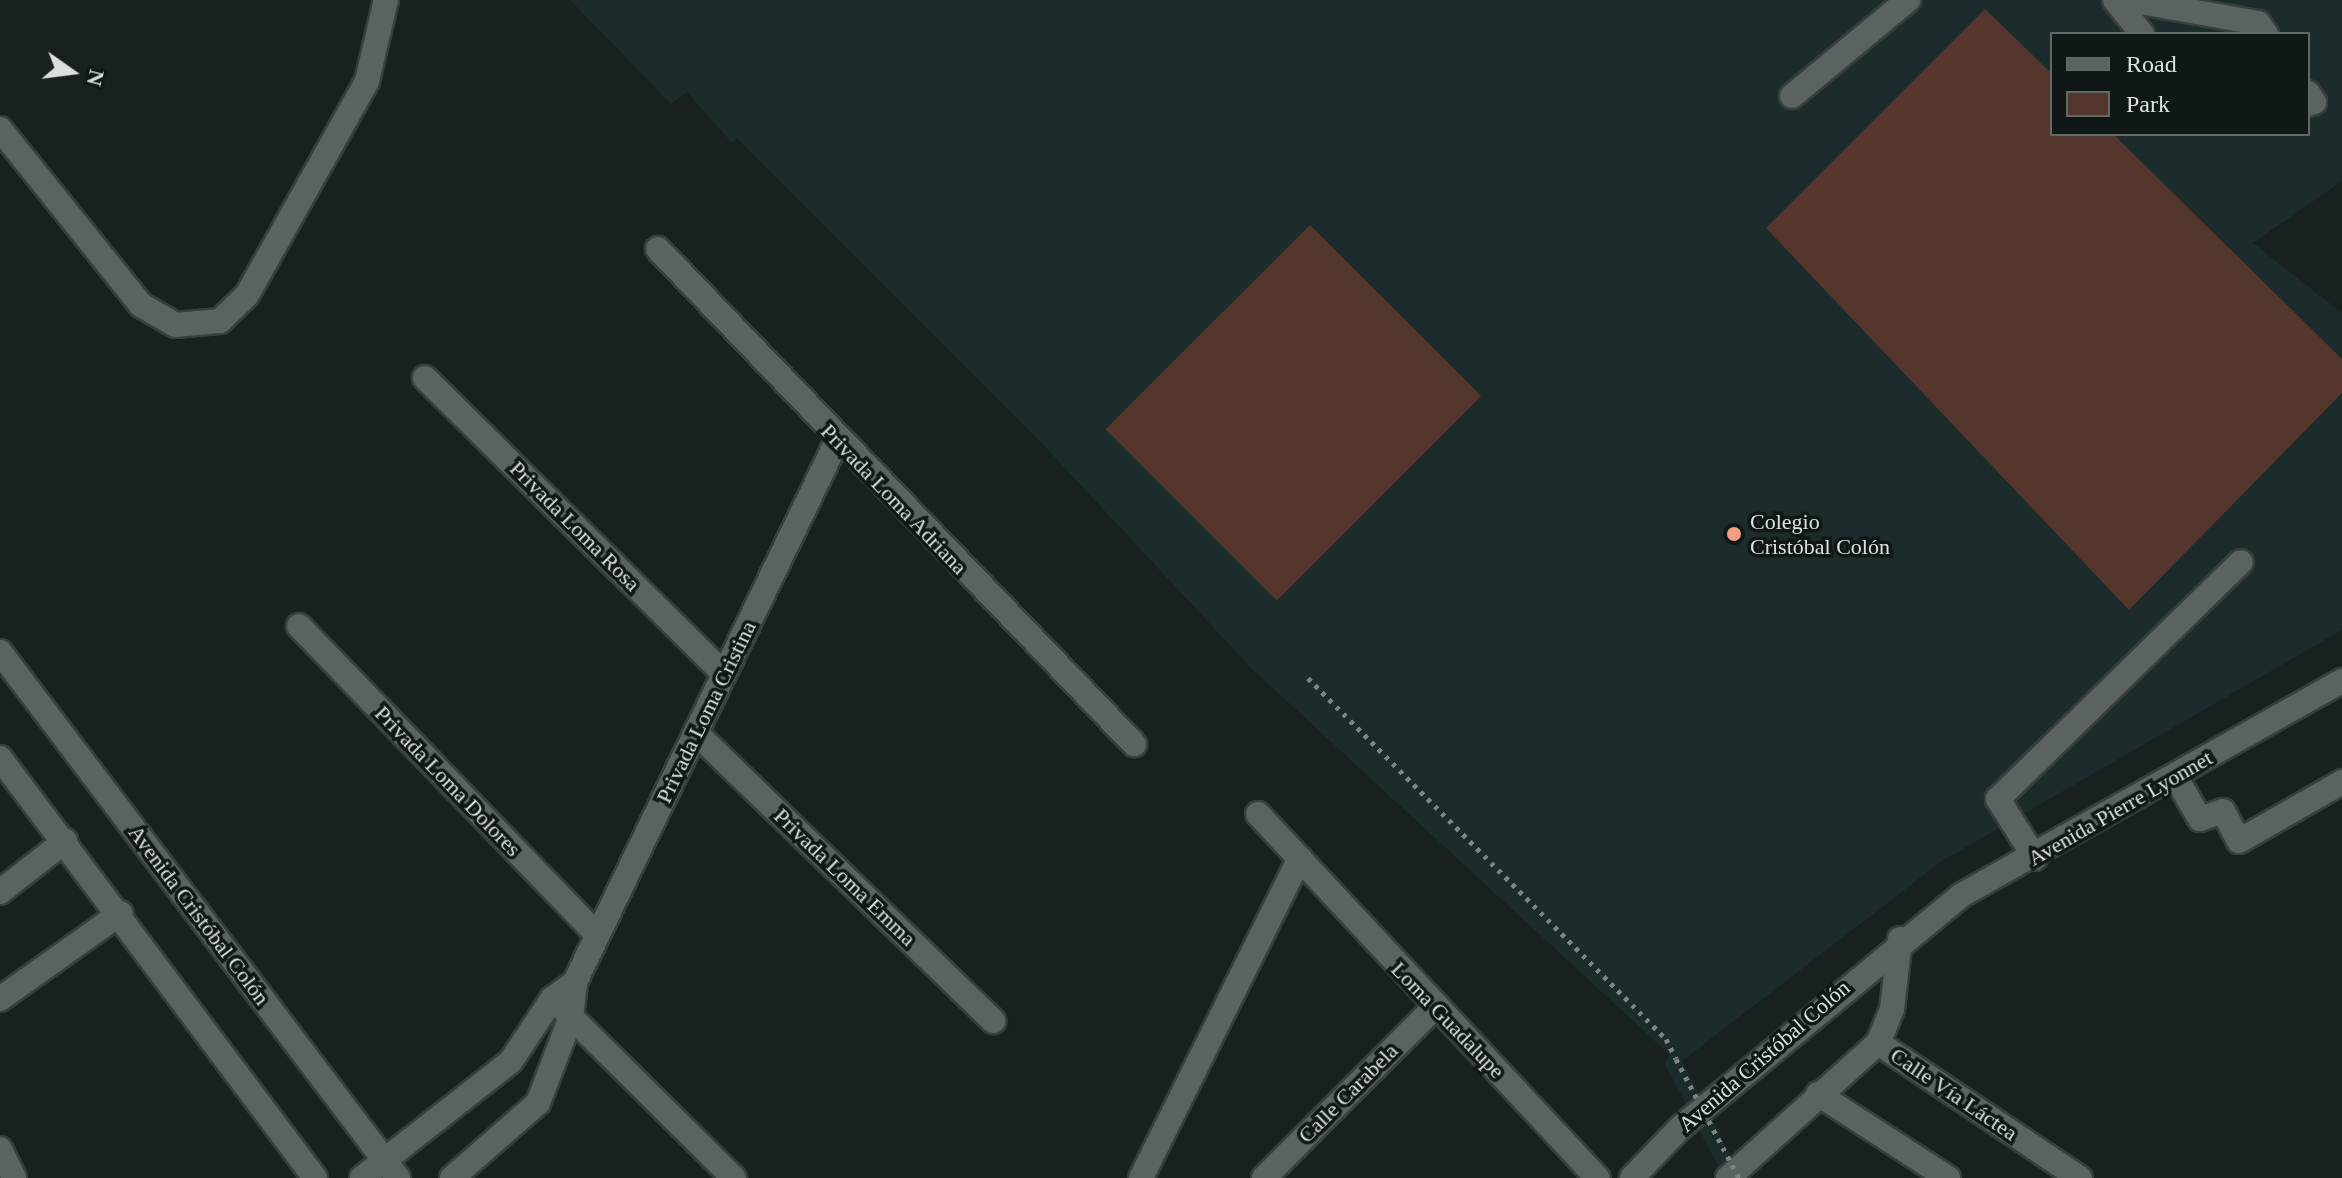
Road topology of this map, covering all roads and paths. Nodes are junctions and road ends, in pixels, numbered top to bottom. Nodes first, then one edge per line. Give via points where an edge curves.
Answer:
1 (386, 0) edge
2 (1908, 0) edge
3 (2115, 0) edge
4 (2129, 0) edge
5 (2140, 32) edge
6 (2265, 32) edge
7 (1792, 96) dead end
8 (0, 129) edge
9 (658, 249) dead end
10 (425, 378) dead end
11 (837, 441) junction
12 (2241, 562) dead end
13 (299, 626) dead end
14 (0, 652) edge
15 (724, 674) junction
16 (1308, 678) dead end
17 (2342, 681) edge
18 (696, 733) junction
19 (1134, 744) dead end
20 (0, 758) edge
21 (2175, 776) junction
22 (2342, 782) edge
23 (1258, 814) dead end
24 (65, 841) junction
25 (1300, 858) junction
26 (2035, 858) junction
27 (0, 892) edge
28 (121, 913) junction
29 (597, 935) junction
30 (1900, 939) junction
31 (575, 982) junction
32 (0, 999) edge
33 (552, 999) junction
34 (1433, 1009) junction
35 (571, 1017) junction
36 (993, 1021) dead end
37 (1878, 1043) junction
38 (1818, 1094) junction
39 (0, 1149) edge
40 (392, 1169) edge
41 (14, 1178) edge
42 (315, 1178) edge
43 (362, 1178) edge
44 (452, 1178) edge
45 (734, 1178) edge
46 (1141, 1178) edge
47 (1264, 1178) edge
48 (1598, 1178) edge
49 (1632, 1178) edge
50 (1728, 1178) edge
51 (1739, 1178) edge
52 (1948, 1178) edge
53 (2080, 1178) edge

1 - 8 street via 367,81 247,295 220,321 175,325 141,305
2 - 7 street
3 - 5 street
4 - 6 street via 2258,23
9 - 11 street, Privada Loma Adriana
10 - 15 street, Privada Loma Rosa
11 - 15 street, Privada Loma Cristina
11 - 19 street, Privada Loma Adriana
12 - 26 street via 1998,799
13 - 29 street, Privada Loma Dolores
14 - 40 street, Avenida Cristóbal Colón
15 - 18 street, Privada Loma Cristina
16 - 51 path, bridge via 1666,1039
17 - 21 street, Avenida Pierre Lyonnet
18 - 29 street, Privada Loma Cristina
18 - 36 street, Privada Loma Emma
20 - 24 street
21 - 22 street via 2200,819 2223,811 2239,841
21 - 26 street, Avenida Pierre Lyonnet
23 - 25 street, Loma Guadalupe
24 - 27 street
24 - 28 street
25 - 34 street, Loma Guadalupe
25 - 46 street
26 - 30 street, Avenida Pierre Lyonnet via 1960,896
28 - 32 street
28 - 42 street
29 - 31 street, Privada Loma Cristina
30 - 37 street, Calle Vía Láctea via 1894,996
30 - 49 street, Avenida Cristóbal Colón
31 - 33 street, Privada Loma Cristina
31 - 35 street, Privada Loma Cristina
33 - 35 street
33 - 40 street, Privada Loma Cristina via 511,1061
34 - 47 street, Calle Carabela
34 - 48 street, Loma Guadalupe
35 - 44 street, Privada Loma Cristina via 538,1103
35 - 45 street
37 - 38 street
37 - 53 street, Calle Vía Láctea
38 - 50 street
38 - 52 street
39 - 41 street
40 - 43 street, Privada Loma Cristina

